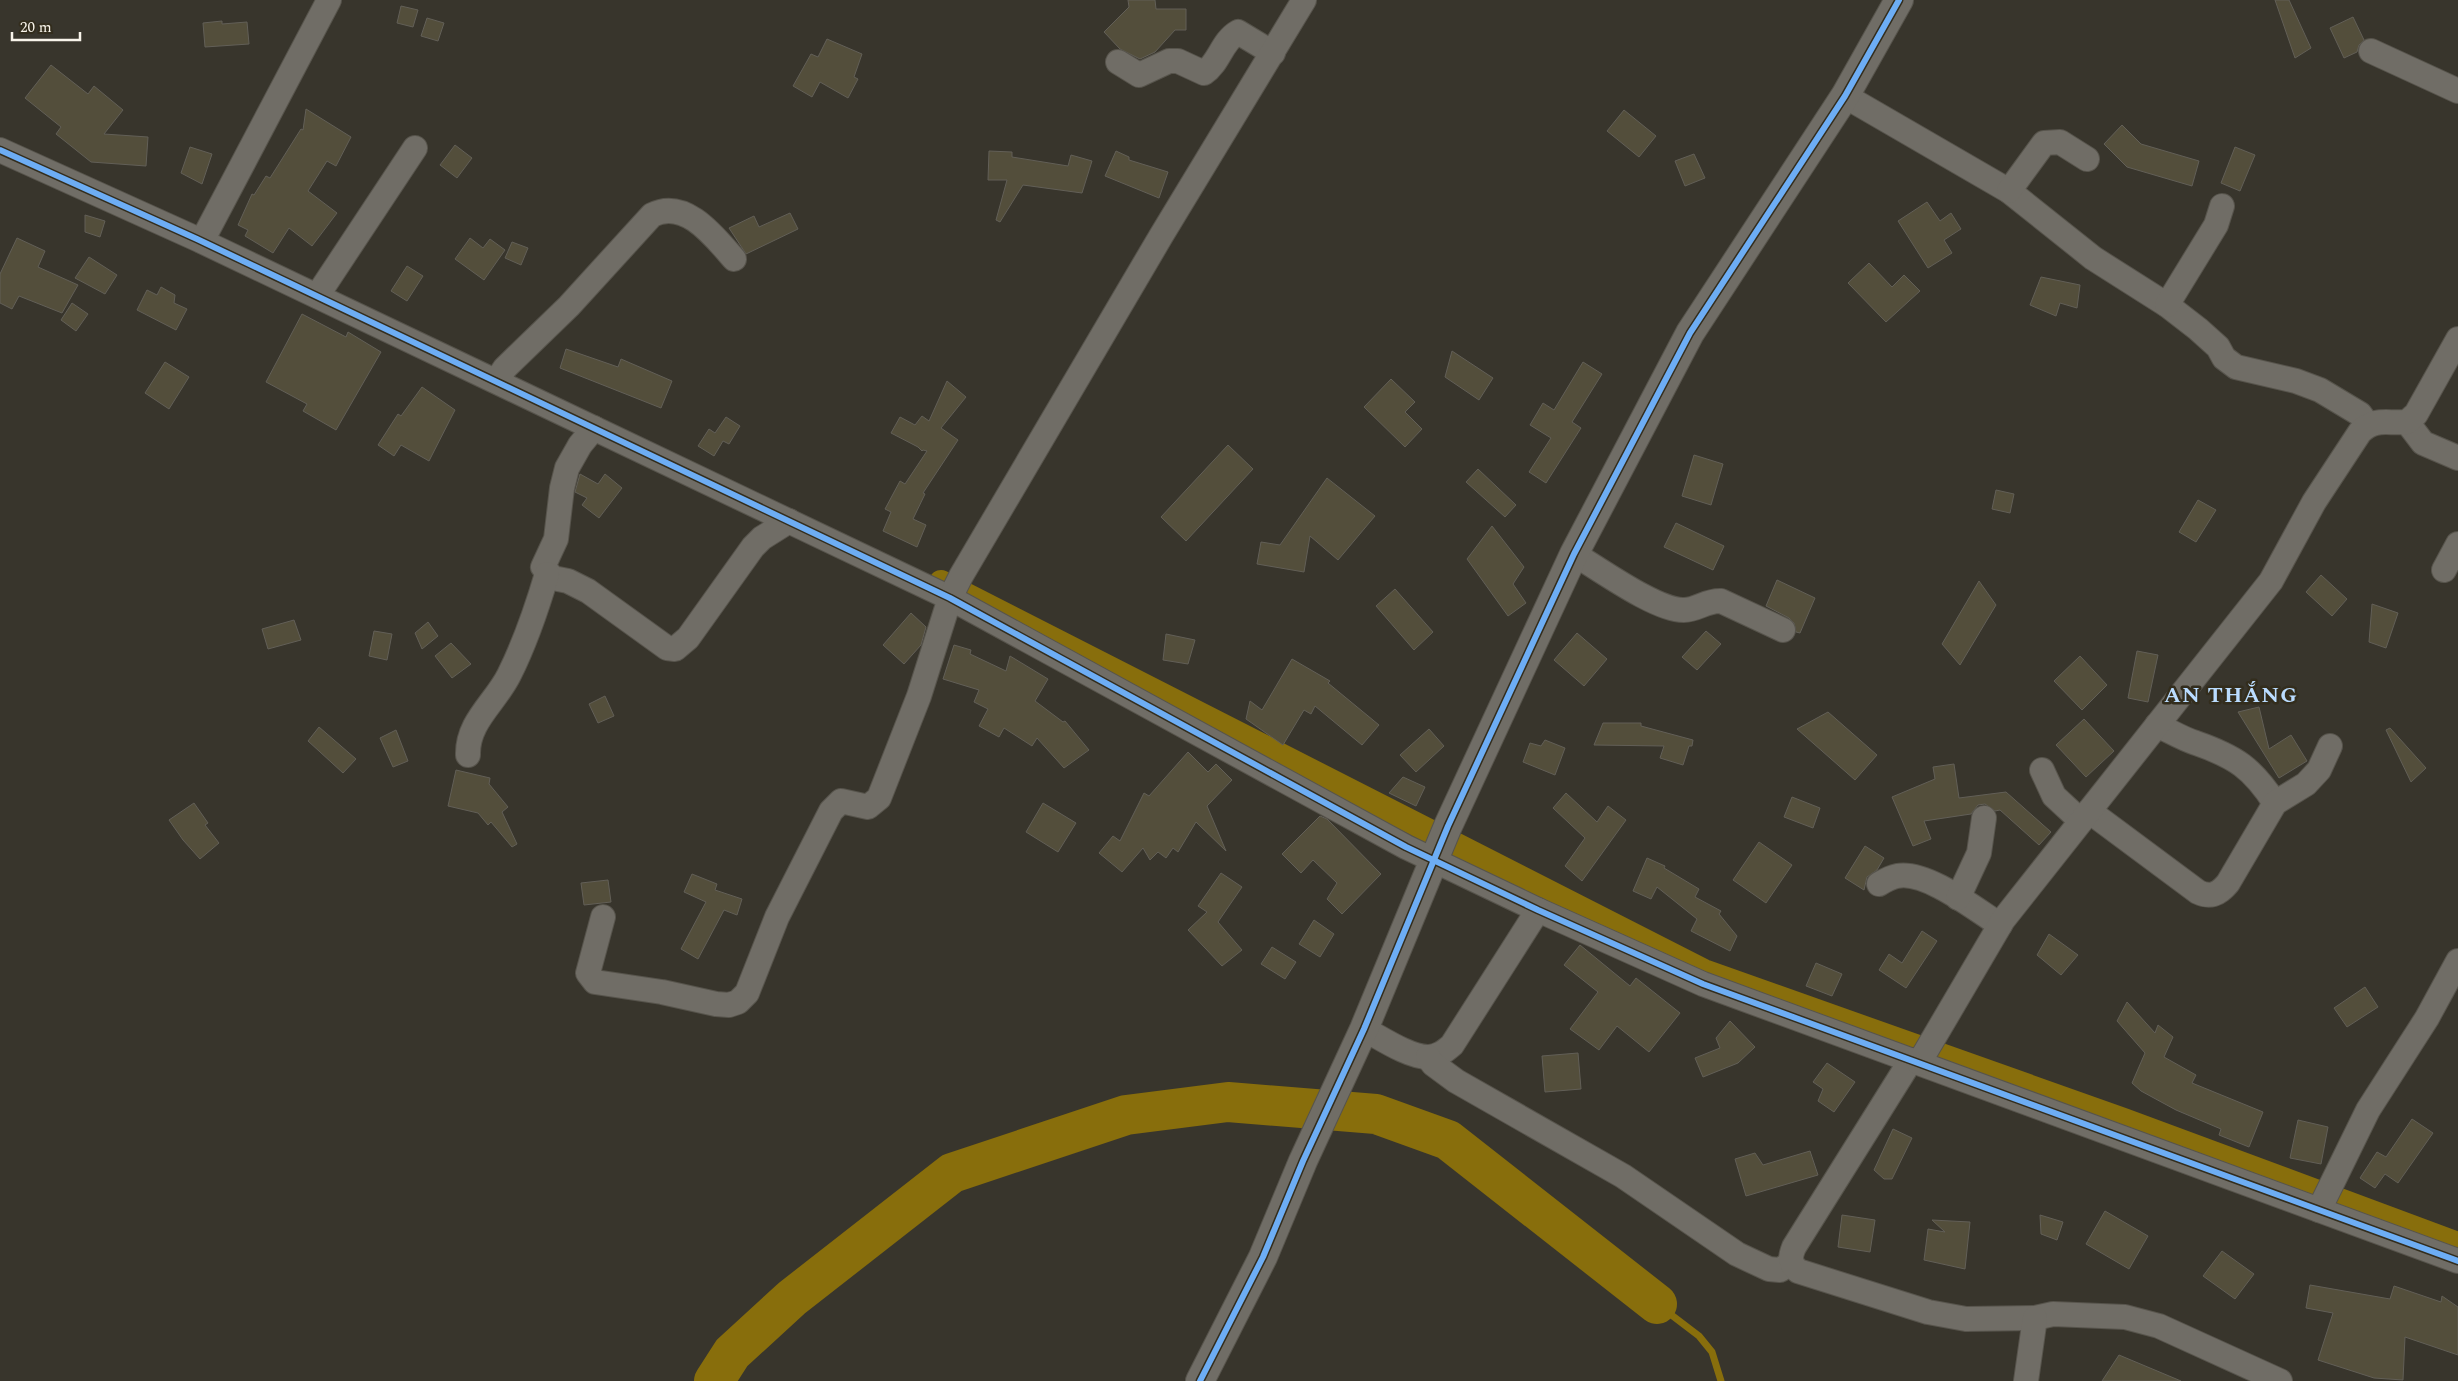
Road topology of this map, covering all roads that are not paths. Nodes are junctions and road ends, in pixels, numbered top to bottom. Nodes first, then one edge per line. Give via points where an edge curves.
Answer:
1 (329, 0) edge
2 (1304, 0) edge
3 (1900, 0) edge
4 (2371, 50) dead end
5 (1272, 53) junction
6 (1118, 62) dead end
7 (2458, 91) edge
8 (1845, 96) junction
9 (415, 148) dead end
10 (0, 150) edge
11 (2086, 159) dead end
12 (2009, 192) junction
13 (2222, 206) dead end
14 (202, 241) junction
15 (734, 259) dead end
16 (320, 292) junction
17 (2167, 305) junction
18 (2458, 339) edge
19 (502, 376) junction
20 (2407, 422) junction
21 (2368, 425) junction
22 (594, 428) junction
23 (2458, 458) edge
24 (789, 521) junction
25 (2458, 544) edge
26 (1574, 554) junction
27 (2444, 570) dead end
28 (547, 574) junction
29 (950, 598) junction
30 (1783, 630) dead end
31 (2157, 725) junction
32 (2330, 746) dead end
33 (468, 755) dead end
34 (2042, 770) dead end
35 (2275, 803) junction
36 (2085, 816) junction
37 (1984, 818) dead end
38 (1435, 859) junction
39 (1879, 884) dead end
40 (1958, 898) junction
41 (1538, 910) junction
42 (603, 917) dead end
43 (2000, 925) junction
44 (2458, 961) edge
45 (1364, 1029) junction
46 (1428, 1057) junction
47 (1915, 1061) junction
48 (2319, 1210) junction
49 (2458, 1261) edge
50 (1791, 1263) junction
51 (2035, 1318) junction
52 (1200, 1381) edge
53 (2026, 1381) edge
54 (2280, 1381) edge

1 - 14 street
2 - 5 street
3 - 8 street
4 - 7 street
5 - 6 street via 1238,32 1204,73 1178,61 1169,61 1139,75
5 - 29 street
8 - 12 street
8 - 26 street via 1690,333
9 - 16 street
10 - 14 street
11 - 12 street via 2060,142 2044,143
12 - 17 street via 2093,258
13 - 17 street via 2216,225
14 - 16 street
15 - 19 street via 697,221 678,211 661,210 652,215
16 - 19 street
17 - 21 street via 2198,329 2236,367 2296,380 2320,390 2356,411
18 - 20 street via 2416,414
19 - 22 street
20 - 21 street via 2378,421
20 - 23 street via 2423,444
21 - 31 street via 2360,432 2314,502 2271,581
22 - 24 street
22 - 28 street via 580,445 564,478 556,539 543,567
24 - 28 street via 753,547 688,638 674,648 667,648 652,639 588,591
24 - 29 street
25 - 27 street
26 - 30 street via 1656,603 1684,610 1711,600 1721,601
26 - 38 street
28 - 33 street via 508,677 467,741
29 - 38 street
29 - 42 street via 919,696 879,798 868,807 841,801 831,811 791,887 747,993 738,1002 716,1004 595,982 588,973
31 - 35 street via 2218,750 2242,764 2259,779
31 - 36 street
32 - 35 street via 2319,770 2306,784
34 - 36 street via 2054,796
35 - 36 street via 2228,884 2212,896 2198,892
36 - 43 street
37 - 40 street via 1979,853
38 - 41 street
38 - 45 street
39 - 40 street via 1896,876 1908,875
40 - 43 street
41 - 46 street via 1452,1045 1441,1054
41 - 47 street via 1703,984
43 - 47 street via 1934,1037
44 - 48 street via 2427,1018 2368,1110
45 - 46 street via 1400,1048
45 - 52 street via 1263,1257
46 - 50 street via 1443,1073 1623,1176 1737,1254 1769,1270 1780,1270
47 - 48 street
47 - 50 street via 1794,1246
48 - 49 street
50 - 51 street via 1806,1274 1928,1312 1966,1319
51 - 53 street
51 - 54 street via 2053,1314 2125,1316 2159,1326

